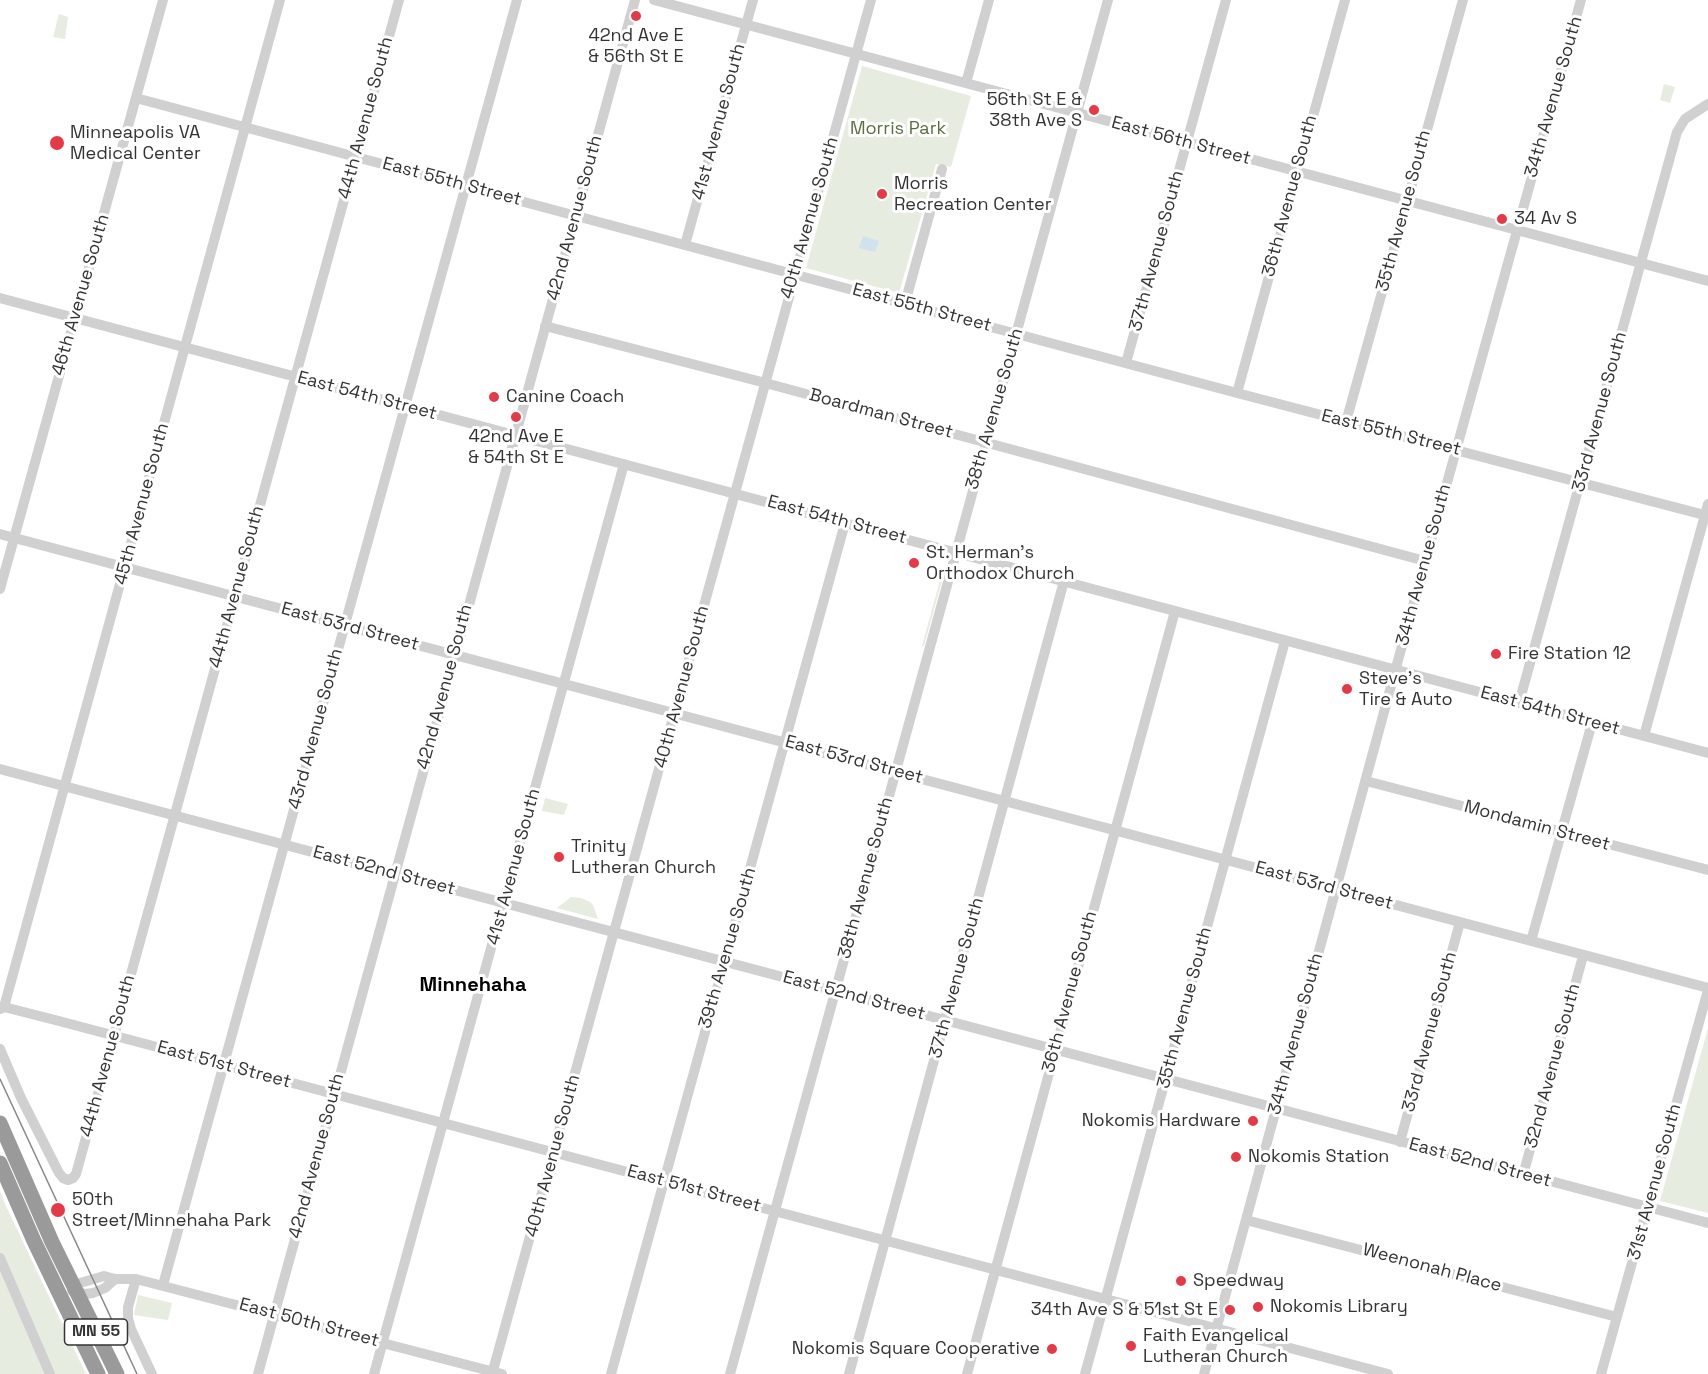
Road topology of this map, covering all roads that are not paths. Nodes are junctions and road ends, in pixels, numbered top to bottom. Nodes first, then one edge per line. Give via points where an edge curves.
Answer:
1 (163, 0) edge
2 (280, 0) edge
3 (399, 0) edge
4 (517, 0) edge
5 (635, 0) edge
6 (654, 0) edge
7 (753, 0) edge
8 (871, 0) edge
9 (989, 0) edge
10 (1108, 0) edge
11 (1227, 0) edge
12 (1345, 0) edge
13 (1463, 0) edge
14 (1581, 0) edge
15 (746, 25) junction
16 (856, 54) junction
17 (966, 83) junction
18 (136, 98) junction
19 (1708, 104) edge
20 (1076, 112) junction
21 (245, 127) junction
22 (1187, 142) junction
23 (356, 156) junction
24 (942, 169) dead end
25 (1296, 172) junction
26 (465, 186) junction
27 (1407, 201) junction
28 (575, 215) junction
29 (1517, 230) junction
30 (685, 245) junction
31 (1641, 263) junction
32 (795, 274) junction
33 (1708, 281) edge
34 (0, 298) edge
35 (905, 303) junction
36 (75, 318) junction
37 (545, 326) junction
38 (1016, 333) junction
39 (185, 347) junction
40 (1126, 363) junction
41 (295, 376) junction
42 (765, 383) junction
43 (1237, 393) junction
44 (404, 406) junction
45 (1346, 422) junction
46 (514, 435) junction
47 (985, 442) junction
48 (1456, 450) junction
49 (624, 464) junction
50 (1581, 483) junction
51 (735, 493) junction
52 (1707, 512) edge
53 (845, 523) junction
54 (0, 534) edge
55 (14, 538) junction
56 (955, 552) junction
57 (1425, 561) junction
58 (124, 567) junction
59 (1064, 581) junction
60 (0, 589) edge
61 (234, 596) junction
62 (1175, 611) junction
63 (344, 625) junction
64 (1285, 641) junction
65 (454, 654) junction
66 (1396, 670) junction
67 (564, 683) junction
68 (1519, 703) junction
69 (675, 712) junction
70 (1592, 723) junction
71 (1644, 736) junction
72 (785, 742) junction
73 (1708, 753) edge
74 (0, 769) edge
75 (895, 771) junction
76 (1366, 781) junction
77 (63, 786) junction
78 (1005, 800) junction
79 (174, 816) junction
80 (1114, 831) junction
81 (1562, 832) junction
82 (284, 844) junction
83 (1225, 860) junction
84 (1708, 870) edge
85 (394, 874) junction
86 (1335, 889) junction
87 (505, 903) junction
88 (1460, 922) junction
89 (615, 932) junction
90 (1531, 941) junction
91 (1583, 956) junction
92 (725, 961) junction
93 (1708, 989) edge
94 (835, 990) junction
95 (2, 1008) edge
96 (945, 1020) junction
97 (113, 1035) junction
98 (0, 1049) edge
99 (1055, 1049) junction
100 (224, 1065) junction
101 (1166, 1079) junction
102 (334, 1094) junction
103 (1275, 1108) junction
104 (0, 1122) edge
105 (444, 1123) junction
106 (1400, 1142) junction
107 (554, 1152) junction
108 (0, 1163) edge
109 (1523, 1175) junction
110 (664, 1182) junction
111 (1647, 1207) junction
112 (774, 1211) junction
113 (1246, 1220) junction
114 (1708, 1223) edge
115 (885, 1240) junction
116 (0, 1258) edge
117 (995, 1269) junction
118 (136, 1279) junction
119 (163, 1285) junction
120 (68, 1293) junction
121 (1105, 1299) junction
122 (274, 1314) junction
123 (1617, 1317) junction
124 (1215, 1328) junction
125 (382, 1342) junction
126 (496, 1373) edge
127 (50, 1374) edge
128 (98, 1374) edge
129 (117, 1374) edge
130 (152, 1374) edge
131 (258, 1374) edge
132 (374, 1374) edge
133 (611, 1374) edge
134 (730, 1374) edge
135 (849, 1374) edge
136 (967, 1374) edge
137 (1085, 1374) edge
138 (1204, 1374) edge
139 (1388, 1374) edge
140 (1601, 1374) edge

1 - 18 street, 46th Avenue South
2 - 21 street, 45th Avenue South
3 - 23 street, 44th Avenue South
4 - 26 street, 43rd Avenue South
5 - 28 street, 42nd Avenue South
6 - 15 street, East 56th Street
7 - 15 street, 41st Avenue South
8 - 16 street, 40th Avenue South
9 - 17 street
10 - 20 street, 38th Avenue South
11 - 22 street, 37th Avenue South
12 - 25 street, 36th Avenue South
13 - 27 street, 35th Avenue South
14 - 29 street, 34th Avenue South
15 - 16 street, East 56th Street
15 - 30 street, 41st Avenue South
16 - 17 street, East 56th Street
16 - 32 street, 40th Avenue South
17 - 20 street, East 56th Street
18 - 21 street, East 55th Street
18 - 36 street, 46th Avenue South
19 - 31 street, 33rd Avenue South via 1694,111 1677,132
20 - 22 street, East 56th Street
20 - 38 street, 38th Avenue South
21 - 23 street, East 55th Street
21 - 39 street, 45th Avenue South
22 - 25 street, East 56th Street
22 - 40 street, 37th Avenue South
23 - 26 street, East 55th Street
23 - 41 street, 44th Avenue South
24 - 35 street
25 - 27 street, East 56th Street
25 - 43 street, 36th Avenue South
26 - 28 street, East 55th Street
26 - 44 street, 43rd Avenue South
27 - 29 street, East 56th Street
27 - 45 street, 35th Avenue South
28 - 30 street, East 55th Street
28 - 37 street, 42nd Avenue South
29 - 31 street, East 56th Street
29 - 48 street, 34th Avenue South
30 - 32 street, East 55th Street
31 - 33 street, East 56th Street
31 - 50 street, 33rd Avenue South
32 - 35 street, East 55th Street
32 - 42 street, 40th Avenue South
34 - 36 street, East 54th Street
35 - 38 street, East 55th Street
36 - 39 street, East 54th Street
36 - 55 street, 46th Avenue South
37 - 42 street, Boardman Street
37 - 46 street, 42nd Avenue South
38 - 40 street, East 55th Street
38 - 47 street, 38th Avenue South
39 - 41 street, East 54th Street
39 - 58 street, 45th Avenue South
40 - 43 street, East 55th Street
41 - 44 street, East 54th Street
41 - 61 street, 44th Avenue South
42 - 47 street, Boardman Street
42 - 51 street, 40th Avenue South
43 - 45 street, East 55th Street
44 - 46 street, East 54th Street
44 - 63 street, 43rd Avenue South
45 - 48 street, East 55th Street
46 - 49 street, East 54th Street
46 - 65 street, 42nd Avenue South
47 - 56 street, 38th Avenue South
47 - 57 street, Boardman Street
48 - 50 street, East 55th Street
48 - 57 street, 34th Avenue South
49 - 51 street, East 54th Street
49 - 67 street, 41st Avenue South
50 - 52 street, East 55th Street
50 - 68 street, 33rd Avenue South
51 - 53 street, East 54th Street
51 - 69 street, 40th Avenue South
52 - 71 street
53 - 56 street, East 54th Street
53 - 72 street, 39th Avenue South
54 - 55 street, East 53rd Street
55 - 58 street, East 53rd Street
55 - 60 street, 46th Avenue South
56 - 59 street, East 54th Street
56 - 75 street, 38th Avenue South
57 - 66 street, 34th Avenue South
58 - 61 street, East 53rd Street
58 - 77 street, 45th Avenue South
59 - 62 street, East 54th Street
59 - 78 street, 37th Avenue South
61 - 63 street, East 53rd Street
61 - 79 street, 44th Avenue South
62 - 64 street, East 54th Street
62 - 80 street, 36th Avenue South
63 - 65 street, East 53rd Street
63 - 82 street, 43rd Avenue South
64 - 66 street, East 54th Street
64 - 83 street, 35th Avenue South
65 - 67 street, East 53rd Street
65 - 85 street, 42nd Avenue South
66 - 68 street, East 54th Street
66 - 76 street, 34th Avenue South
67 - 69 street, East 53rd Street
67 - 87 street, 41st Avenue South
68 - 70 street, East 54th Street
69 - 72 street, East 53rd Street
69 - 89 street, 40th Avenue South
70 - 71 street, East 54th Street
70 - 81 street
71 - 73 street, East 54th Street
72 - 75 street, East 53rd Street
72 - 92 street, 39th Avenue South
74 - 77 street, East 52nd Street
75 - 78 street, East 53rd Street
75 - 94 street, 38th Avenue South
76 - 81 street, Mondamin Street
76 - 86 street, 34th Avenue South
77 - 79 street, East 52nd Street
77 - 95 street, 45th Avenue South
78 - 80 street, East 53rd Street
78 - 96 street, 37th Avenue South
79 - 82 street, East 52nd Street
79 - 97 street, 44th Avenue South
80 - 83 street, East 53rd Street
80 - 99 street, 36th Avenue South
81 - 84 street, Mondamin Street
81 - 90 street
82 - 85 street, East 52nd Street
82 - 100 street, 43rd Avenue South
83 - 86 street, East 53rd Street
83 - 101 street, 35th Avenue South
85 - 87 street, East 52nd Street
85 - 102 street, 42nd Avenue South
86 - 88 street, East 53rd Street
86 - 103 street, 34th Avenue South
87 - 89 street, East 52nd Street
87 - 105 street, 41st Avenue South
88 - 90 street, East 53rd Street
88 - 106 street, 33rd Avenue South
89 - 92 street, East 52nd Street
89 - 107 street, 40th Avenue South
90 - 91 street, East 53rd Street
91 - 93 street, East 53rd Street
91 - 109 street, 32nd Avenue South
92 - 94 street, East 52nd Street
92 - 110 street, 39th Avenue South
93 - 111 street, 31st Avenue South
94 - 96 street, East 52nd Street
94 - 112 street, 38th Avenue South
95 - 97 street, East 51st Street
96 - 99 street, East 52nd Street
96 - 115 street, 37th Avenue South
97 - 98 street, 44th Avenue South via 76,1174 68,1180 59,1173
97 - 100 street, East 51st Street
99 - 101 street, East 52nd Street
99 - 117 street, 36th Avenue South
100 - 102 street, East 51st Street
100 - 119 street, 43rd Avenue South
101 - 103 street, East 52nd Street
101 - 121 street, 35th Avenue South
102 - 105 street, East 51st Street
102 - 122 street, 42nd Avenue South
103 - 106 street, East 52nd Street
103 - 113 street, 34th Avenue South
104 - 120 highway, MN 55
105 - 107 street, East 51st Street
105 - 125 street, 41st Avenue South
106 - 109 street, East 52nd Street
107 - 110 street, East 51st Street
107 - 126 street, 40th Avenue South
108 - 120 highway, MN 55
109 - 111 street, East 52nd Street
110 - 112 street, East 51st Street
110 - 133 street, 39th Avenue South
111 - 114 street, East 52nd Street
111 - 123 street, 31st Avenue South
112 - 115 street, East 51st Street
112 - 134 street, 38th Avenue South
113 - 123 street, Weenonah Place
113 - 124 street, 34th Avenue South
115 - 117 street, East 51st Street
115 - 135 street, 37th Avenue South
116 - 127 street
117 - 121 street, East 51st Street
117 - 136 street, 36th Avenue South
118 - 119 street, East 50th Street
118 - 120 street, East 50th Street via 115,1279 93,1293
118 - 130 street via 128,1318
119 - 122 street, East 50th Street
120 - 128 highway, MN 55
120 - 129 highway, MN 55
121 - 124 street, East 51st Street
121 - 137 street, 35th Avenue South
122 - 125 street, East 50th Street
122 - 131 street, 42nd Avenue South
123 - 140 street, 31st Avenue South
124 - 138 street, 34th Avenue South
124 - 139 street, East 51st Street
125 - 126 street, East 50th Street
125 - 132 street, 41st Avenue South

